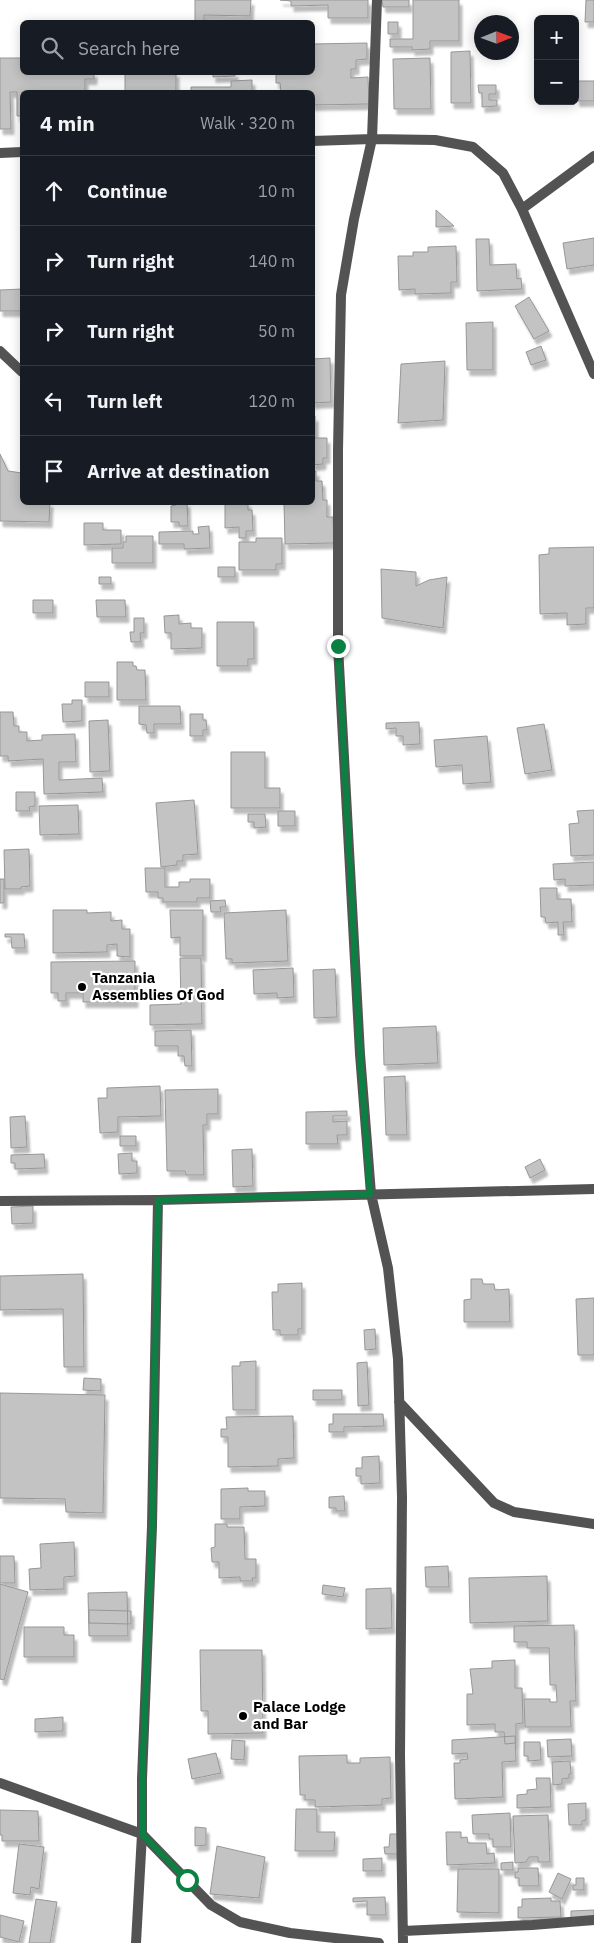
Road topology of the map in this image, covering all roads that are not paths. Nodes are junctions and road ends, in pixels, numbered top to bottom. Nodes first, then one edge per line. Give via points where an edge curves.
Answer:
1 (377, 0) edge
2 (372, 139) junction
3 (315, 141) edge
4 (20, 152) edge
5 (0, 153) edge
6 (594, 156) edge
7 (522, 209) junction
8 (0, 351) edge
9 (20, 370) edge
10 (594, 374) edge
11 (594, 1189) edge
12 (370, 1194) junction
13 (158, 1200) junction
14 (0, 1201) edge
15 (399, 1402) junction
16 (594, 1524) edge
17 (0, 1783) edge
18 (142, 1834) junction
19 (594, 1920) edge
20 (403, 1931) junction
21 (136, 1943) edge
22 (379, 1943) edge
23 (403, 1943) edge

1 - 2 street
2 - 3 street
2 - 7 street via 435,140 473,147 503,173
2 - 12 street via 341,295 338,450 338,646
4 - 5 street
6 - 7 street
7 - 10 street
8 - 9 street
11 - 12 street
12 - 13 street
12 - 15 street via 388,1268 398,1359
13 - 14 street
13 - 18 street
15 - 16 street via 494,1503 514,1512
15 - 20 street
17 - 18 street
18 - 21 street
18 - 22 street via 211,1905 240,1922 290,1933
19 - 20 street
20 - 23 street

